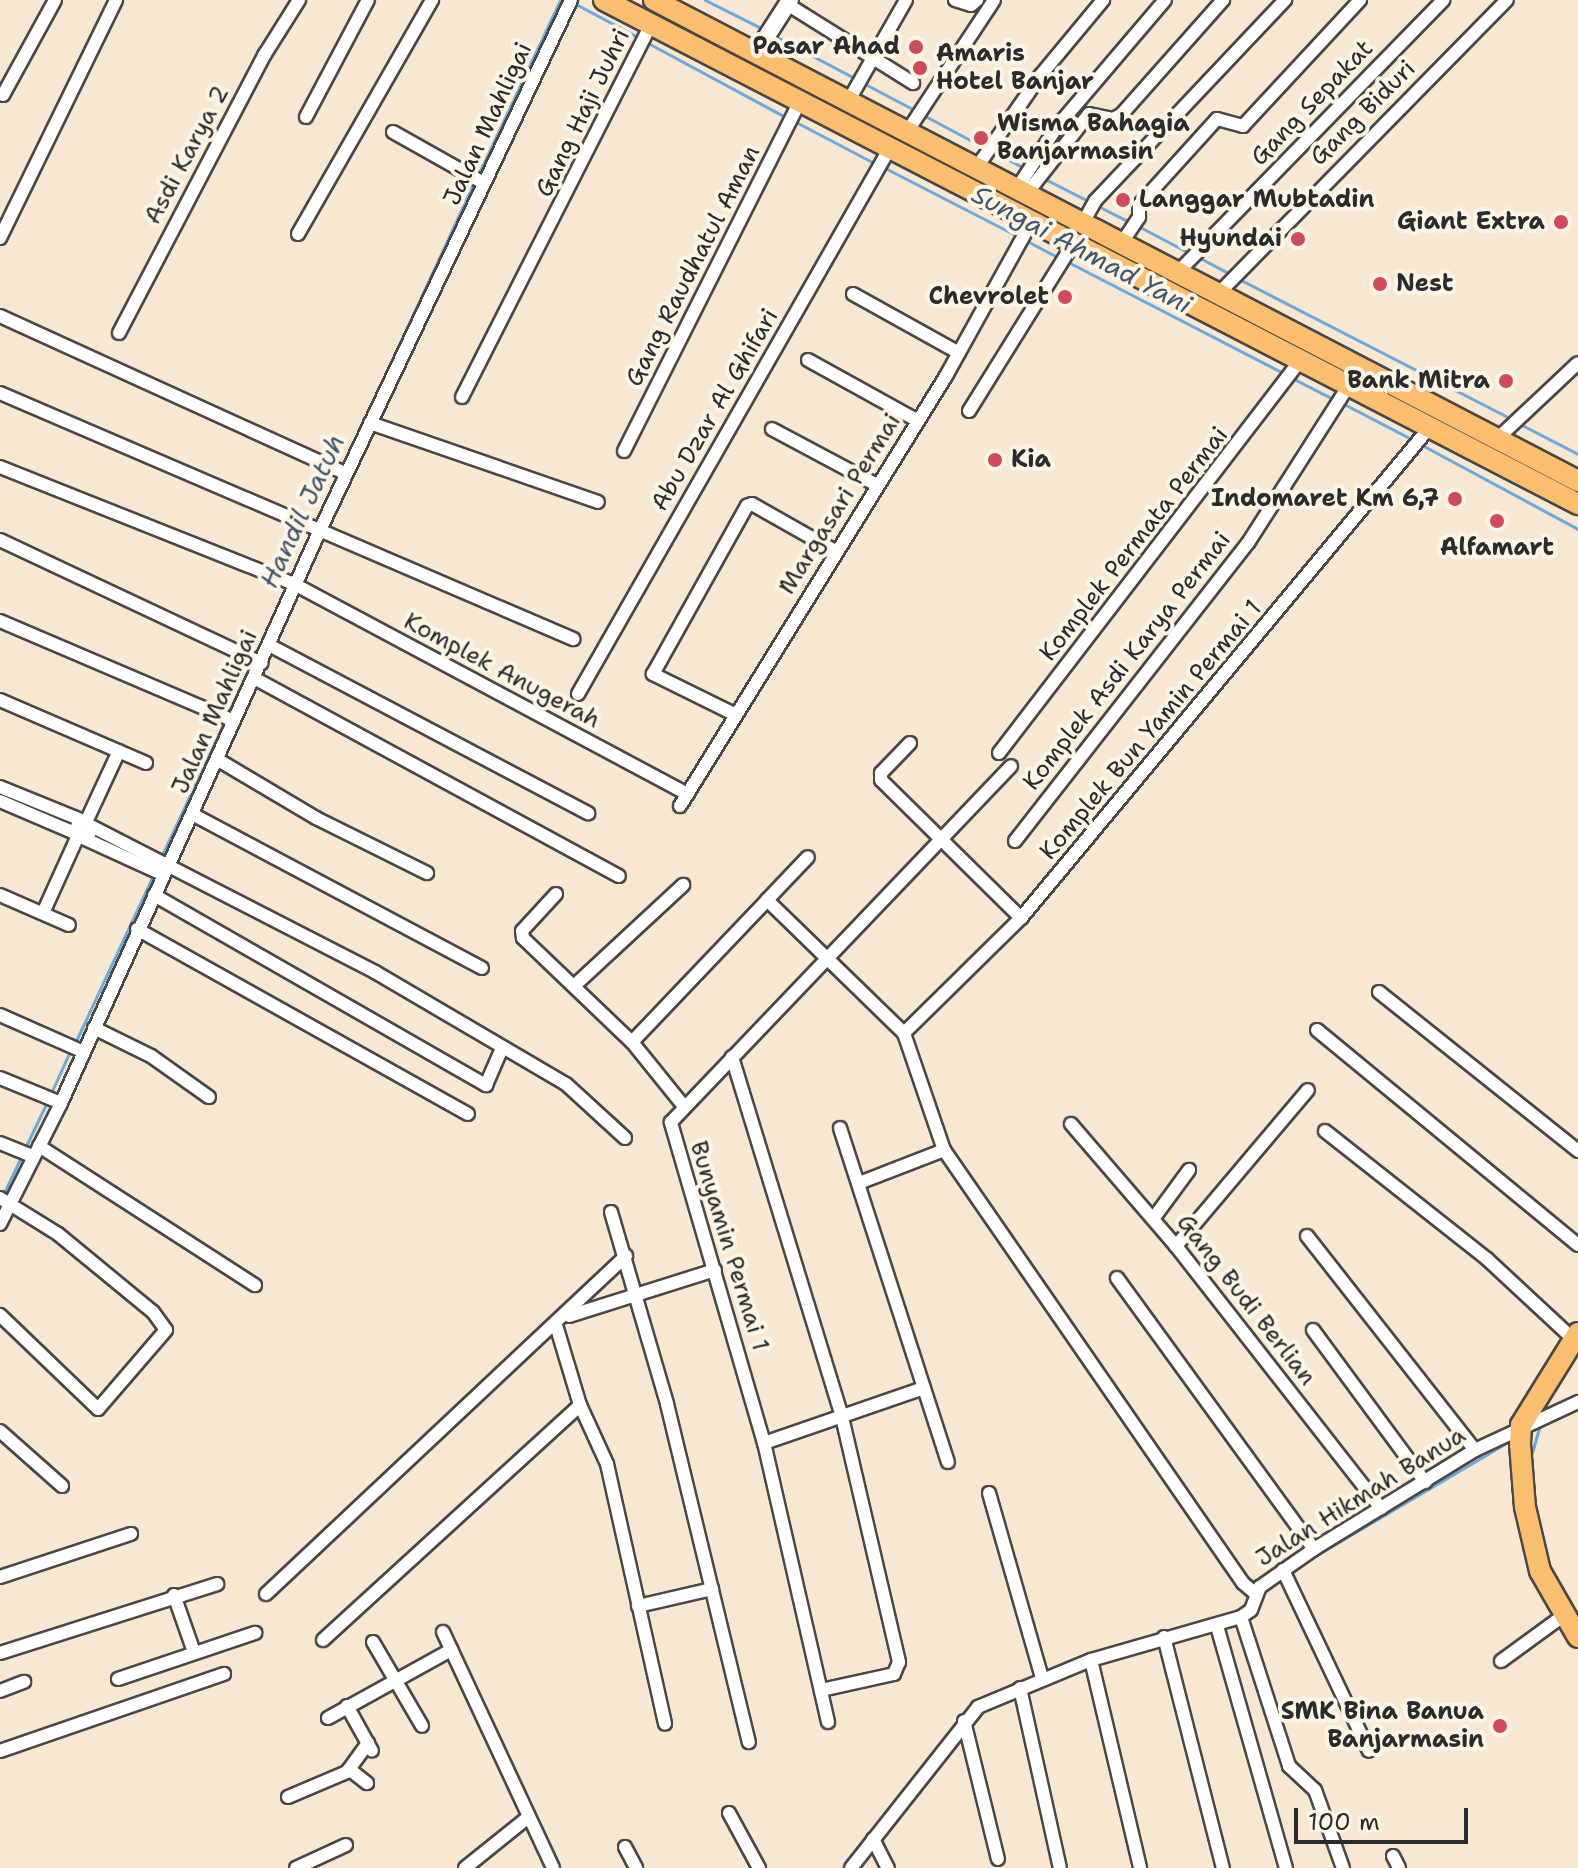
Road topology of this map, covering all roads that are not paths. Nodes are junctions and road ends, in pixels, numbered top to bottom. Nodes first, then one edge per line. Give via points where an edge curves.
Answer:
1 (55, 0) edge
2 (116, 0) edge
3 (299, 0) edge
4 (368, 0) edge
5 (432, 0) edge
6 (604, 0) edge
7 (654, 0) edge
8 (906, 0) edge
9 (955, 0) edge
10 (977, 0) edge
11 (994, 0) edge
12 (1103, 0) edge
13 (1165, 0) edge
14 (1223, 0) edge
15 (1285, 0) edge
16 (1360, 0) edge
17 (1443, 0) edge
18 (1507, 0) edge
19 (789, 2) edge
20 (568, 5) edge
21 (646, 35) junction
22 (765, 39) junction
23 (870, 56) junction
24 (913, 83) dead end
25 (855, 87) junction
26 (3, 95) dead end
27 (794, 114) junction
28 (306, 117) dead end
29 (914, 118) junction
30 (393, 132) dead end
31 (984, 156) junction
32 (884, 161) junction
33 (1030, 178) junction
34 (484, 183) junction
35 (1090, 210) junction
36 (1130, 230) junction
37 (298, 234) dead end
38 (1024, 235) junction
39 (0, 238) edge
40 (1065, 256) junction
41 (1189, 261) junction
42 (1229, 282) junction
43 (853, 294) dead end
44 (0, 316) edge
45 (1247, 321) junction
46 (119, 333) dead end
47 (959, 353) junction
48 (1301, 359) junction
49 (808, 360) dead end
50 (1578, 363) edge
51 (1349, 385) junction
52 (0, 393) edge
53 (462, 397) dead end
54 (969, 411) dead end
55 (918, 421) junction
56 (370, 423) junction
57 (772, 429) dead end
58 (1422, 437) junction
59 (1496, 440) junction
60 (624, 451) dead end
61 (0, 467) edge
62 (342, 472) junction
63 (1578, 481) edge
64 (877, 485) junction
65 (598, 502) dead end
66 (1578, 504) edge
67 (315, 531) junction
68 (0, 540) edge
69 (835, 551) junction
70 (291, 583) junction
71 (0, 621) edge
72 (573, 639) dead end
73 (269, 645) junction
74 (256, 660) junction
75 (254, 678) junction
76 (578, 694) dead end
77 (0, 700) edge
78 (736, 715) junction
79 (229, 719) junction
80 (910, 743) dead end
81 (119, 751) junction
82 (999, 753) dead end
83 (220, 761) junction
84 (146, 763) dead end
85 (1011, 766) dead end
86 (0, 787) edge
87 (688, 794) junction
88 (0, 801) edge
89 (680, 806) dead end
90 (588, 813) dead end
91 (194, 815) junction
92 (81, 829) junction
93 (944, 840) junction
94 (1015, 841) dead end
95 (808, 857) dead end
96 (170, 862) junction
97 (427, 873) dead end
98 (164, 875) junction
99 (619, 876) dead end
100 (683, 885) dead end
101 (556, 894) dead end
102 (0, 895) edge
103 (154, 895) junction
104 (767, 900) junction
105 (43, 913) junction
106 (1021, 918) junction
107 (69, 925) dead end
108 (137, 929) junction
109 (826, 959) junction
110 (482, 968) dead end
111 (574, 986) junction
112 (1379, 992) dead end
113 (0, 1015) edge
114 (94, 1028) junction
115 (1317, 1030) dead end
116 (904, 1033) junction
117 (632, 1042) junction
118 (75, 1048) junction
119 (502, 1048) junction
120 (732, 1057) junction
121 (0, 1078) edge
122 (1308, 1090) dead end
123 (209, 1097) dead end
124 (53, 1100) junction
125 (682, 1104) junction
126 (468, 1114) dead end
127 (1071, 1124) dead end
128 (840, 1128) dead end
129 (1325, 1131) dead end
130 (625, 1138) dead end
131 (0, 1143) edge
132 (944, 1150) junction
133 (28, 1151) junction
134 (1578, 1151) edge
135 (1189, 1170) dead end
136 (859, 1183) junction
137 (5, 1200) edge
138 (611, 1212) dead end
139 (1153, 1219) junction
140 (0, 1224) edge
141 (1307, 1236) dead end
142 (1578, 1245) edge
143 (1176, 1246) junction
144 (626, 1256) junction
145 (715, 1270) junction
146 (1117, 1278) dead end
147 (255, 1285) dead end
148 (637, 1294) junction
149 (0, 1315) edge
150 (561, 1321) junction
151 (1313, 1330) dead end
152 (1576, 1336) edge
153 (924, 1388) junction
154 (1578, 1402) edge
155 (580, 1405) junction
156 (842, 1417) junction
157 (1521, 1425) junction
158 (0, 1431) edge
159 (764, 1443) junction
160 (1475, 1450) junction
161 (948, 1462) dead end
162 (1425, 1482) junction
163 (62, 1486) dead end
164 (989, 1493) dead end
165 (1381, 1508) junction
166 (131, 1534) dead end
167 (1314, 1549) junction
168 (1283, 1570) junction
169 (0, 1577) edge
170 (217, 1584) dead end
171 (712, 1589) junction
172 (1255, 1593) junction
173 (266, 1594) dead end
174 (174, 1595) junction
175 (638, 1606) junction
176 (1563, 1616) junction
177 (1241, 1617) junction
178 (1217, 1626) junction
179 (443, 1632) dead end
180 (255, 1633) dead end
181 (1164, 1637) junction
182 (1578, 1637) edge
183 (323, 1640) dead end
184 (373, 1642) dead end
185 (451, 1650) junction
186 (194, 1652) junction
187 (0, 1653) edge
188 (1091, 1660) junction
189 (1501, 1661) dead end
190 (224, 1674) dead end
191 (394, 1677) junction
192 (1042, 1678) junction
193 (118, 1679) dead end
194 (24, 1682) dead end
195 (1020, 1688) junction
196 (821, 1690) junction
197 (0, 1691) edge
198 (347, 1706) junction
199 (328, 1718) dead end
200 (964, 1721) junction
201 (828, 1722) dead end
202 (665, 1724) dead end
203 (422, 1726) dead end
204 (749, 1742) dead end
205 (0, 1751) edge
206 (1369, 1751) dead end
207 (349, 1769) junction
208 (367, 1783) dead end
209 (288, 1797) dead end
210 (729, 1813) dead end
211 (526, 1819) junction
212 (873, 1839) junction
213 (346, 1845) dead end
214 (625, 1847) dead end
215 (998, 1859) dead end
216 (478, 1864) edge
217 (296, 1868) edge
218 (465, 1868) edge
219 (553, 1868) edge
220 (636, 1868) edge
221 (759, 1868) edge
222 (851, 1868) edge
223 (888, 1868) edge
224 (1060, 1868) edge
225 (1140, 1868) edge
226 (1223, 1868) edge
227 (1286, 1868) edge
228 (1343, 1868) edge

1 - 26 street
2 - 39 street
3 - 46 street, Asdi Karya 2 via 265,54
4 - 28 street
5 - 37 street
6 - 21 main road
7 - 22 main road
8 - 23 street
9 - 10 street via 971,5
11 - 29 street
12 - 31 street
13 - 33 street
14 - 33 street via 1121,115 1113,119 1089,114
15 - 35 street
16 - 36 street via 1243,126 1217,119 1139,205
17 - 41 street, Gang Sepakat
18 - 42 street, Gang Biduri
19 - 22 street
19 - 23 street
20 - 34 street, Jalan Mahligai
21 - 27 main road
21 - 53 street, Gang Haji Juhri
22 - 25 main road
23 - 24 street
23 - 25 street
25 - 29 main road
27 - 32 main road
27 - 60 street, Gang Raudhatul Aman
29 - 31 main road
30 - 34 street
31 - 33 main road
32 - 38 main road
32 - 76 street, Abu Dzar Al Ghifari
33 - 35 main road
34 - 56 street, Jalan Mahligai
35 - 36 main road
36 - 41 main road
38 - 40 main road
38 - 47 street, Margasari Permai
40 - 45 main road
40 - 54 street
41 - 42 main road
42 - 45 main road
43 - 47 street
44 - 62 street
45 - 48 main road
45 - 59 main road
47 - 55 street, Margasari Permai
48 - 51 main road
48 - 82 street, Komplek Permata Permai
49 - 55 street
50 - 59 street
51 - 58 main road
51 - 94 street, Komplek Asdi Karya Permai via 1248,543
52 - 67 street
55 - 64 street, Margasari Permai
56 - 62 street, Jalan Mahligai
56 - 65 street
57 - 64 street
58 - 66 main road
58 - 106 street, Komplek Bun Yamin Permai 1
59 - 63 main road
61 - 70 street, Komplek Anugerah
62 - 67 street, Jalan Mahligai
64 - 69 street, Margasari Permai
67 - 70 street, Jalan Mahligai
67 - 72 street
68 - 74 street
69 - 78 street, Margasari Permai
69 - 78 street via 752,504 747,506 653,674 656,680
70 - 73 street, Jalan Mahligai
70 - 87 street, Komplek Anugerah
71 - 79 street
73 - 74 street, Jalan Mahligai
73 - 90 street
74 - 75 street, Jalan Mahligai
75 - 79 street, Jalan Mahligai
75 - 99 street
77 - 81 street
78 - 87 street, Margasari Permai
79 - 83 street, Jalan Mahligai
80 - 93 street via 880,778
81 - 84 street
81 - 92 street
83 - 91 street, Jalan Mahligai
83 - 97 street via 316,818
85 - 93 street
86 - 92 street
87 - 89 street, Margasari Permai
88 - 92 street
91 - 96 street, Jalan Mahligai
91 - 110 street
92 - 96 street
92 - 98 street
92 - 105 street
93 - 106 street
93 - 109 street
95 - 104 street
96 - 98 street, Jalan Mahligai
96 - 119 street
98 - 103 street, Jalan Mahligai
100 - 111 street
101 - 111 street via 522,933
102 - 105 street
103 - 108 street, Jalan Mahligai
103 - 119 street via 486,1085
104 - 109 street
104 - 117 street
105 - 107 street
106 - 116 street, Komplek Bun Yamin Permai 1
108 - 114 street, Jalan Mahligai
108 - 126 street
109 - 116 street
109 - 120 street
111 - 117 street
112 - 134 street
113 - 118 street
114 - 118 street, Jalan Mahligai
114 - 123 street via 151,1056
115 - 142 street
116 - 132 street
117 - 125 street
118 - 124 street, Jalan Mahligai
119 - 130 street via 566,1084
120 - 125 street
120 - 156 street
121 - 124 street
122 - 143 street
124 - 133 street, Jalan Mahligai
125 - 145 street, Bunyamin Permai 1 via 671,1122 671,1135
127 - 139 street, Gang Budi Berlian
128 - 136 street
129 - 152 street
131 - 133 street
132 - 136 street
132 - 172 street via 1243,1583
133 - 137 street, Jalan Mahligai
133 - 147 street
135 - 139 street
136 - 153 street
137 - 140 street, Jalan Mahligai
137 - 149 street via 70,1244 153,1312 166,1330 98,1409
138 - 144 street
139 - 143 street, Gang Budi Berlian
141 - 160 street
143 - 165 street, Gang Budi Berlian
144 - 148 street
144 - 150 street
145 - 148 street
145 - 159 street, Bunyamin Permai 1
146 - 167 street
148 - 150 street
148 - 171 street
150 - 155 street
150 - 173 street
151 - 162 street
152 - 157 main road
153 - 156 street
153 - 161 street
154 - 157 street, Jalan Hikmah Banua
155 - 175 street via 607,1464
155 - 183 street
156 - 159 street
156 - 196 street via 899,1662 894,1674
157 - 160 street, Jalan Hikmah Banua
157 - 176 main road via 1522,1483 1532,1543
158 - 163 street
159 - 196 street, Bunyamin Permai 1
160 - 162 street, Jalan Hikmah Banua
162 - 165 street, Jalan Hikmah Banua
164 - 192 street
165 - 167 street, Jalan Hikmah Banua
166 - 169 street
167 - 168 street, Jalan Hikmah Banua
168 - 172 street, Jalan Hikmah Banua
168 - 206 street
170 - 174 street
171 - 175 street
171 - 204 street
172 - 177 street, Jalan Hikmah Banua via 1251,1610
174 - 186 street
174 - 187 street
175 - 202 street
176 - 182 main road
176 - 189 street
177 - 178 street
177 - 228 street via 1289,1766 1315,1790
178 - 181 street
178 - 227 street
179 - 185 street
180 - 186 street
181 - 188 street
181 - 226 street
184 - 191 street
185 - 191 street
185 - 211 street
186 - 193 street
188 - 192 street
188 - 225 street
190 - 205 street
191 - 198 street
191 - 203 street
192 - 195 street
194 - 197 street
195 - 200 street via 978,1707
195 - 224 street
196 - 201 street, Bunyamin Permai 1
198 - 199 street
198 - 207 street via 370,1747
200 - 212 street
200 - 215 street
207 - 208 street
207 - 209 street
210 - 221 street
211 - 216 street
211 - 219 street
212 - 222 street
212 - 223 street
213 - 217 street
214 - 220 street
216 - 218 street

